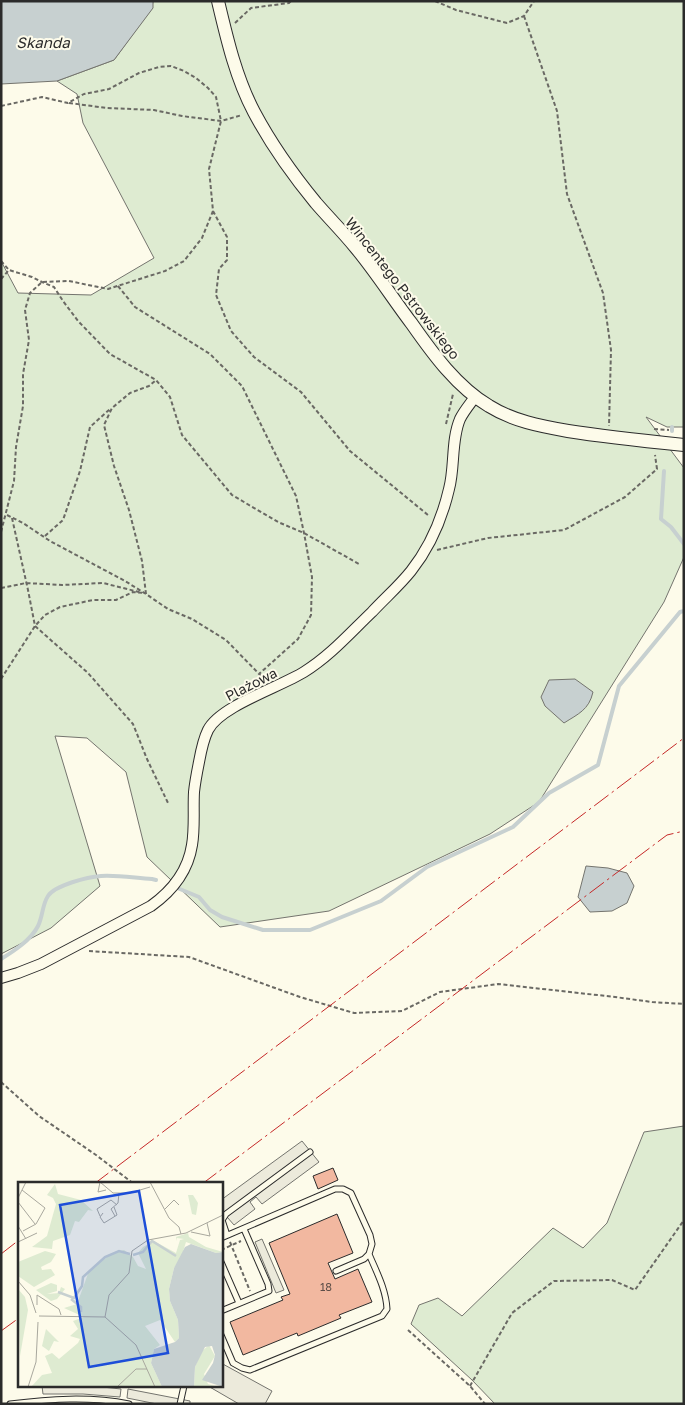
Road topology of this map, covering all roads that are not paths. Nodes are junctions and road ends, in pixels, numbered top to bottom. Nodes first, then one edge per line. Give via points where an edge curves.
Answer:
1 (218, 1) edge
2 (475, 397) junction
3 (684, 445) edge
4 (1, 978) edge
5 (310, 1152) dead end
6 (244, 1229) junction
7 (227, 1235) junction
8 (222, 1238) edge
9 (369, 1254) junction
10 (222, 1264) edge
11 (336, 1272) dead end
12 (239, 1303) junction
13 (222, 1311) edge
14 (222, 1337) edge
15 (184, 1388) edge
16 (10, 1404) edge
17 (129, 1404) edge
18 (180, 1404) edge

1 - 2 street, Wincentego Pstrowskiego via 233,61 254,112 280,156 356,248 432,353
2 - 3 street, Wincentego Pstrowskiego via 507,416 537,426
2 - 4 street, Plażowa via 456,431 450,489 440,522 425,552 410,572 339,644 304,672 229,709 209,728 202,744 196,784 192,845 175,885 152,906 41,964
5 - 7 lane via 226,1214 222,1220
6 - 7 lane
6 - 9 lane via 335,1189 343,1189 351,1193 370,1235
6 - 12 lane via 269,1291
7 - 8 lane
9 - 11 lane
9 - 14 lane via 386,1300 387,1309 382,1316 250,1370 233,1363
10 - 12 lane
12 - 13 lane
15 - 18 lane
16 - 17 lane via 85,1400

